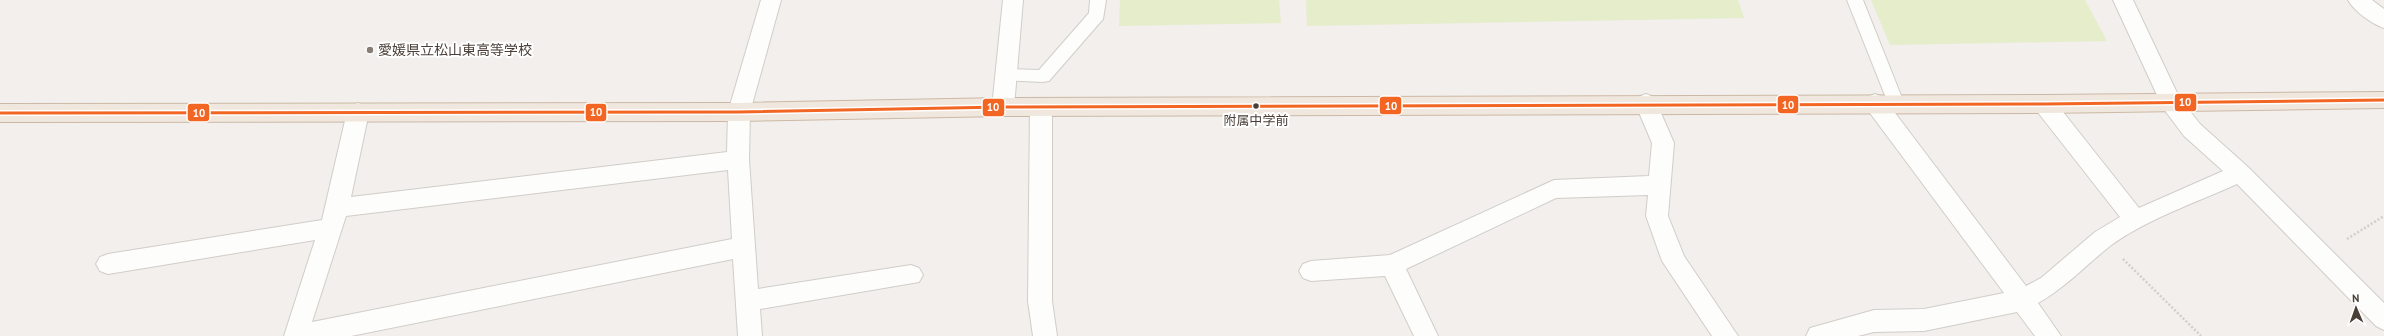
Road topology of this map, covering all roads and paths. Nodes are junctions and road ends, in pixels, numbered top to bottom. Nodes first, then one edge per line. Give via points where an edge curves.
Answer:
1 (771, 0) edge
2 (1014, 0) edge
3 (1098, 0) edge
4 (1855, 0) edge
5 (2358, 0) edge
6 (2129, 1) edge
7 (2384, 20) edge
8 (1006, 75) junction
9 (2384, 100) edge
10 (2171, 102) junction
11 (1646, 103) junction
12 (1886, 103) junction
13 (2044, 104) junction
14 (1003, 106) junction
15 (1041, 107) junction
16 (358, 112) junction
17 (739, 112) junction
18 (0, 114) edge
19 (738, 160) junction
20 (2240, 173) junction
21 (1659, 185) junction
22 (2384, 216) edge
23 (334, 218) junction
24 (2135, 220) junction
25 (2103, 240) junction
26 (743, 247) junction
27 (2321, 255) junction
28 (108, 264) dead end
29 (1392, 265) junction
30 (1311, 271) dead end
31 (912, 275) dead end
32 (2023, 300) junction
33 (747, 301) junction
34 (2384, 319) edge
35 (297, 336) edge
36 (750, 336) edge
37 (1045, 336) edge
38 (1426, 336) edge
39 (1726, 336) edge
40 (1818, 336) edge
41 (2049, 336) edge
42 (2202, 336) edge

1 - 17 street
2 - 8 street
3 - 8 lane via 1097,15 1043,76
4 - 12 lane
5 - 7 street
6 - 10 street
8 - 14 street
9 - 10 highway
10 - 13 highway
10 - 20 street via 2192,130
11 - 12 highway
11 - 15 highway
11 - 21 street via 1663,143
12 - 13 highway
12 - 32 street
13 - 24 street
14 - 15 highway
14 - 17 highway
15 - 37 street via 1040,301
16 - 17 highway
16 - 18 highway
16 - 23 street
17 - 19 street
19 - 23 street
19 - 26 street
20 - 24 street
20 - 27 street
21 - 29 street via 1554,189
21 - 39 street via 1657,216 1674,261
22 - 27 path
23 - 28 street
23 - 35 street
24 - 25 street
25 - 32 street via 2049,285
25 - 42 path
26 - 33 street
26 - 35 street
27 - 34 street
29 - 30 street
29 - 38 street
31 - 33 street
32 - 40 street via 1924,320 1874,321
32 - 41 street
33 - 36 street

